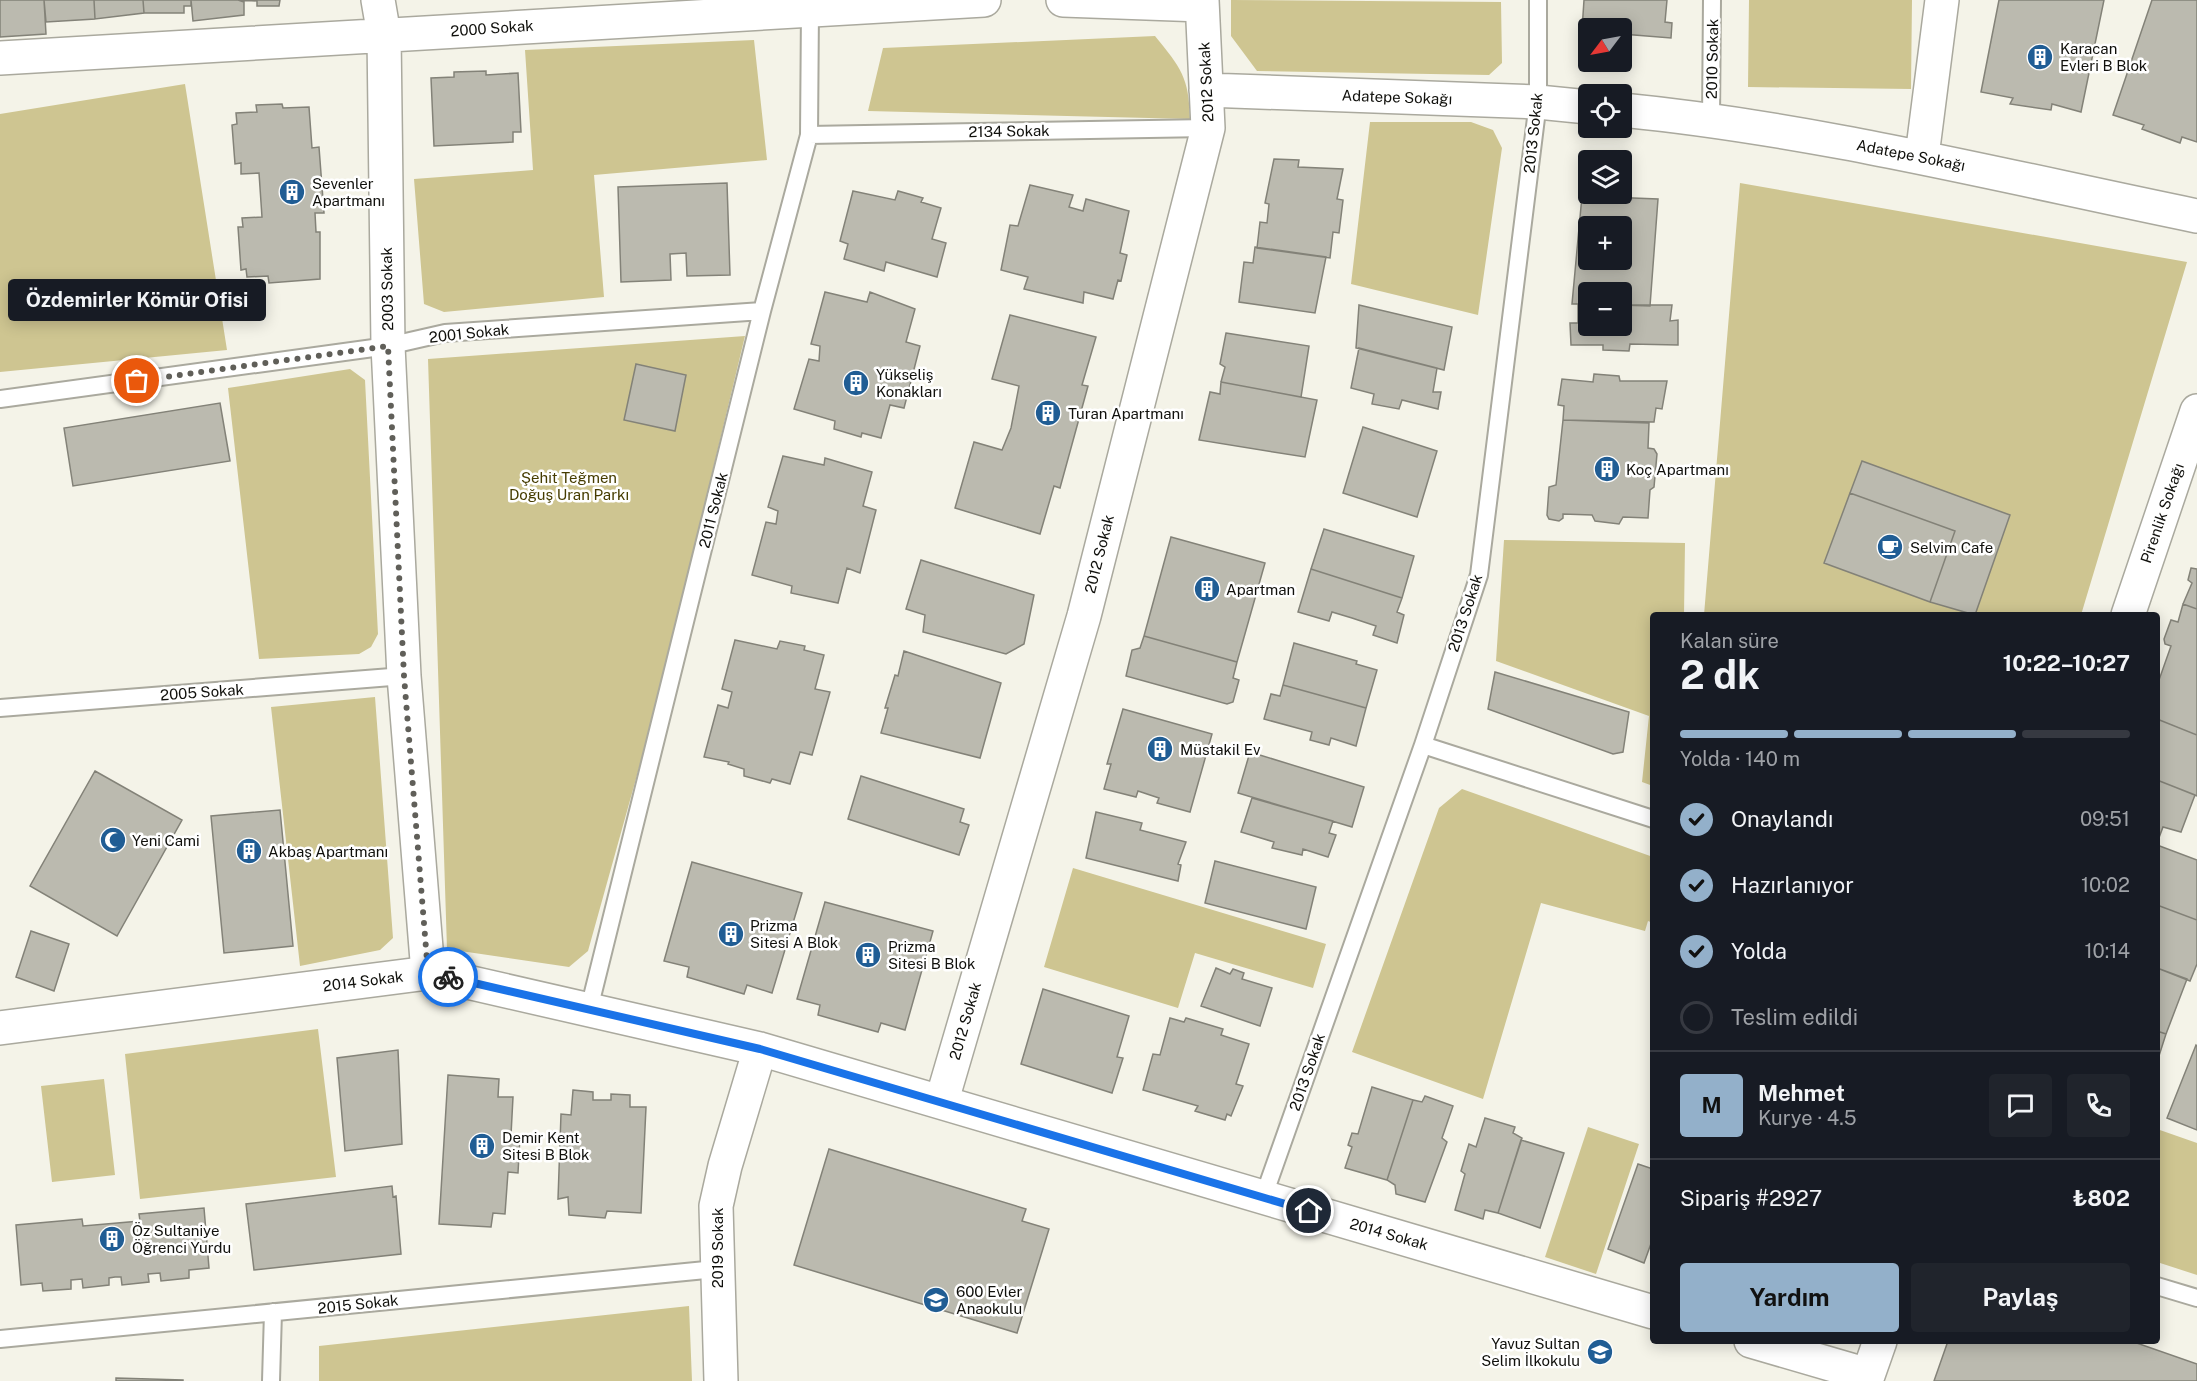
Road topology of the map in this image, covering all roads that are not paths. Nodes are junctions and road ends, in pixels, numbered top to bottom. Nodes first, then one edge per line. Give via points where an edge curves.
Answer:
1 (378, 0) edge
2 (984, 0) edge
3 (1063, 0) edge
4 (1538, 0) edge
5 (1713, 0) edge
6 (1942, 0) edge
7 (1202, 3) edge
8 (810, 8) junction
9 (384, 35) junction
10 (0, 58) edge
11 (1206, 90) junction
12 (1538, 102) junction
13 (1578, 106) edge
14 (1632, 111) edge
15 (1711, 119) junction
16 (1208, 128) junction
17 (809, 135) junction
18 (1922, 156) junction
19 (2197, 216) edge
20 (762, 311) junction
21 (388, 346) junction
22 (0, 399) edge
23 (2195, 423) edge
24 (2128, 612) edge
25 (404, 676) junction
26 (0, 708) edge
27 (1423, 745) junction
28 (1650, 818) edge
29 (428, 973) junction
30 (589, 1009) junction
31 (0, 1028) edge
32 (760, 1049) junction
33 (942, 1100) junction
34 (1263, 1198) junction
35 (716, 1269) junction
36 (2160, 1287) edge
37 (2197, 1298) edge
38 (1650, 1311) edge
39 (273, 1312) junction
40 (0, 1339) edge
41 (1760, 1344) edge
42 (1879, 1344) edge
43 (1867, 1378) edge
44 (271, 1381) edge
45 (721, 1381) edge

1 - 9 street, 2003 Sokak
2 - 8 street, 2000 Sokak
3 - 7 street
4 - 12 lane, 2013 Sokak
5 - 15 lane, 2010 Sokak
6 - 18 street
7 - 11 street, 2012 Sokak
8 - 9 street, 2000 Sokak
8 - 17 lane, 2011 Sokak
9 - 10 street, 2000 Sokak
9 - 21 street, 2003 Sokak
11 - 12 street, Adatepe Sokağı
11 - 16 street, 2012 Sokak
12 - 13 street, Adatepe Sokağı
12 - 27 lane, 2013 Sokak via 1479,575
14 - 15 street, Adatepe Sokağı
15 - 18 street, Adatepe Sokağı
16 - 17 lane, 2134 Sokak
16 - 33 street, 2012 Sokak via 1084,616
17 - 20 lane, 2011 Sokak
18 - 19 street, Adatepe Sokağı
20 - 21 lane, 2001 Sokak via 445,333
20 - 30 lane, 2011 Sokak
21 - 22 lane, 2001 Sokak
21 - 25 street, 2003 Sokak
23 - 24 street, Pirenlik Sokağı
25 - 26 lane, 2005 Sokak
25 - 29 street, 2003 Sokak
27 - 28 lane
27 - 34 lane, 2013 Sokak
29 - 30 street, 2014 Sokak
29 - 31 street, 2014 Sokak
30 - 32 street, 2014 Sokak
32 - 33 street, 2014 Sokak
32 - 35 street, 2019 Sokak via 716,1206
33 - 34 street, 2014 Sokak
34 - 38 street, 2014 Sokak
35 - 39 lane, 2015 Sokak
35 - 45 street, 2019 Sokak
36 - 37 lane
39 - 40 lane, 2015 Sokak
39 - 44 lane
41 - 43 street
42 - 43 street

